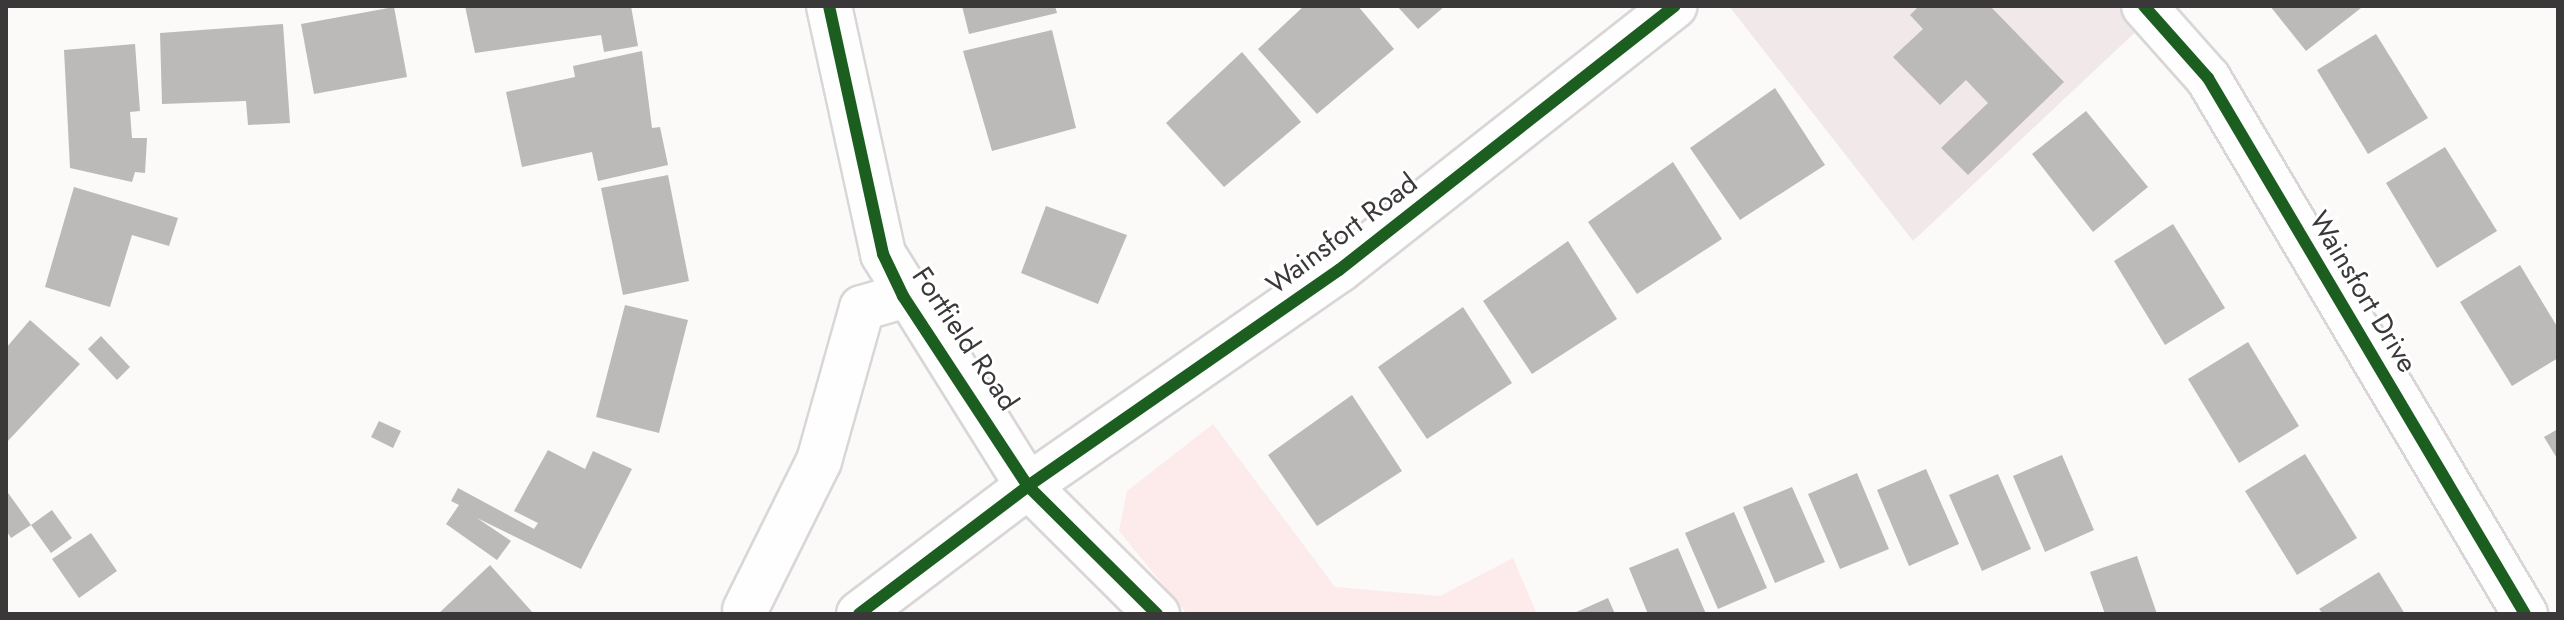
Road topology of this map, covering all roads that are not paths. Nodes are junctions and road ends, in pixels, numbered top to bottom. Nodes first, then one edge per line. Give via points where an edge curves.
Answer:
1 (829, 6) edge
2 (1674, 6) edge
3 (2144, 6) edge
4 (903, 296) junction
5 (1028, 486) junction
6 (745, 610) dead end
7 (859, 614) edge
8 (1157, 614) edge
9 (2525, 614) edge

1 - 4 street, Fortfield Road via 883,254
2 - 5 street, Wainsfort Road via 1339,270
3 - 9 street, Wainsfort Drive via 2208,78
4 - 5 street, Fortfield Road
4 - 6 street via 862,308 819,461
5 - 7 street
5 - 8 street, Fortfield Road

